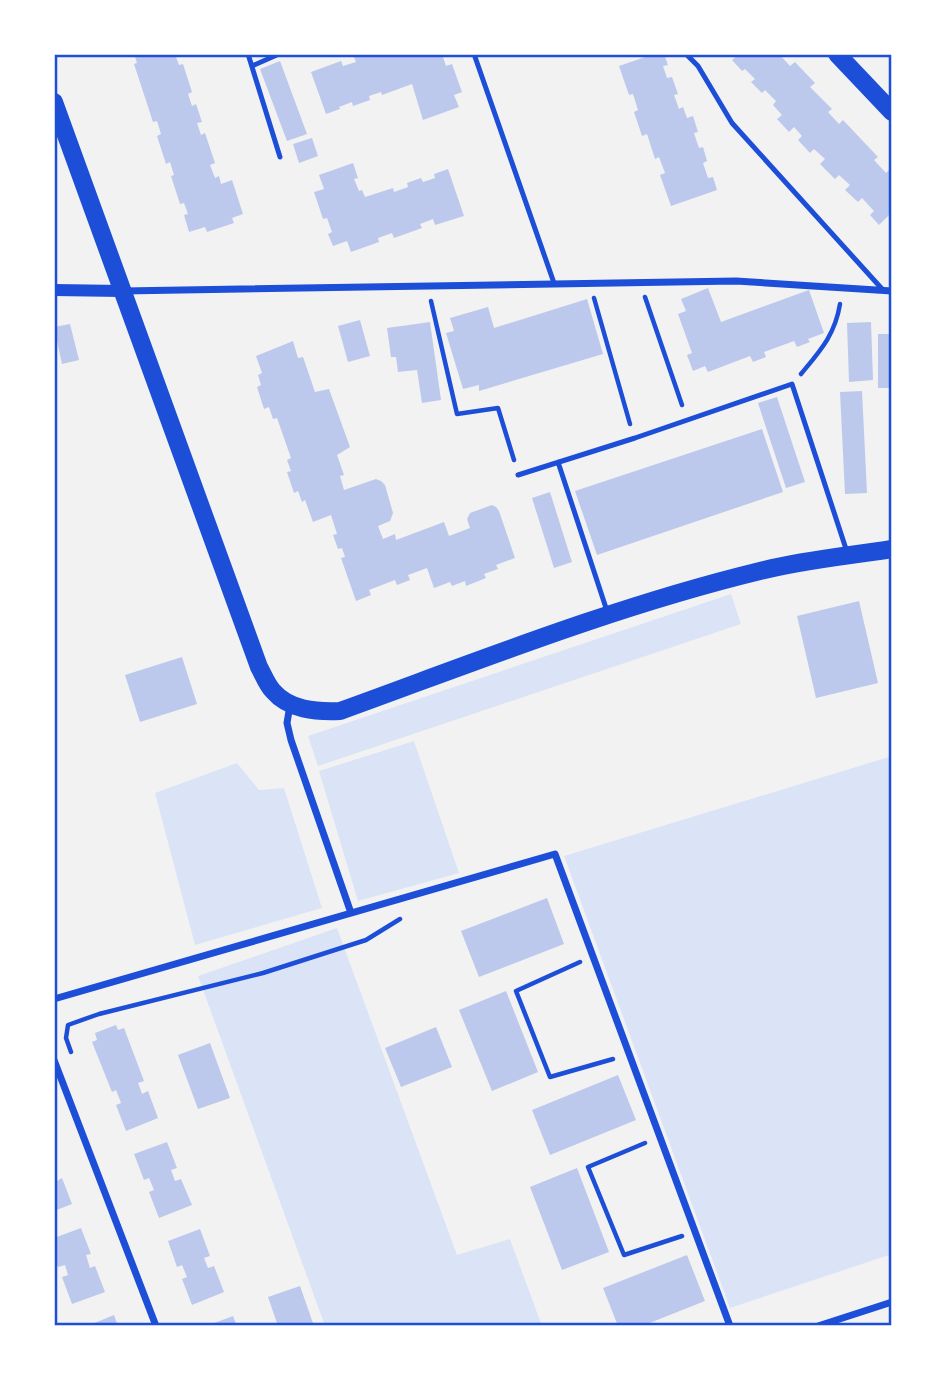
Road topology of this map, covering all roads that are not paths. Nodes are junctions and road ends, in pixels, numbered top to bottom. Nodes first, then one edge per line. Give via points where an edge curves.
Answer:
1 (248, 54) edge
2 (279, 54) edge
3 (474, 54) edge
4 (686, 54) edge
5 (837, 54) edge
6 (252, 65) junction
7 (54, 102) edge
8 (892, 112) edge
9 (280, 157) dead end
10 (554, 283) junction
11 (892, 284) edge
12 (54, 290) edge
13 (122, 291) junction
14 (888, 291) edge
15 (558, 462) junction
16 (518, 475) road end
17 (892, 549) edge
18 (848, 554) junction
19 (608, 614) junction
20 (290, 704) junction
21 (351, 913) junction
22 (54, 999) edge
23 (54, 1060) edge
24 (892, 1301) edge
25 (156, 1326) edge
26 (730, 1326) edge
27 (818, 1326) edge

1 - 6 lane
2 - 6 lane
3 - 10 lane
4 - 14 lane via 732,123
5 - 8 main road
6 - 9 lane
7 - 13 main road
10 - 13 street
10 - 14 street via 736,281
11 - 14 street
12 - 13 street
13 - 20 main road via 259,667 273,692
15 - 16 lane
15 - 18 lane via 792,384
15 - 19 lane
17 - 18 main road
18 - 19 main road via 761,570
19 - 20 main road via 340,711
20 - 21 street via 287,723 291,740
21 - 22 street
21 - 26 street via 555,854
23 - 25 street
24 - 27 street

